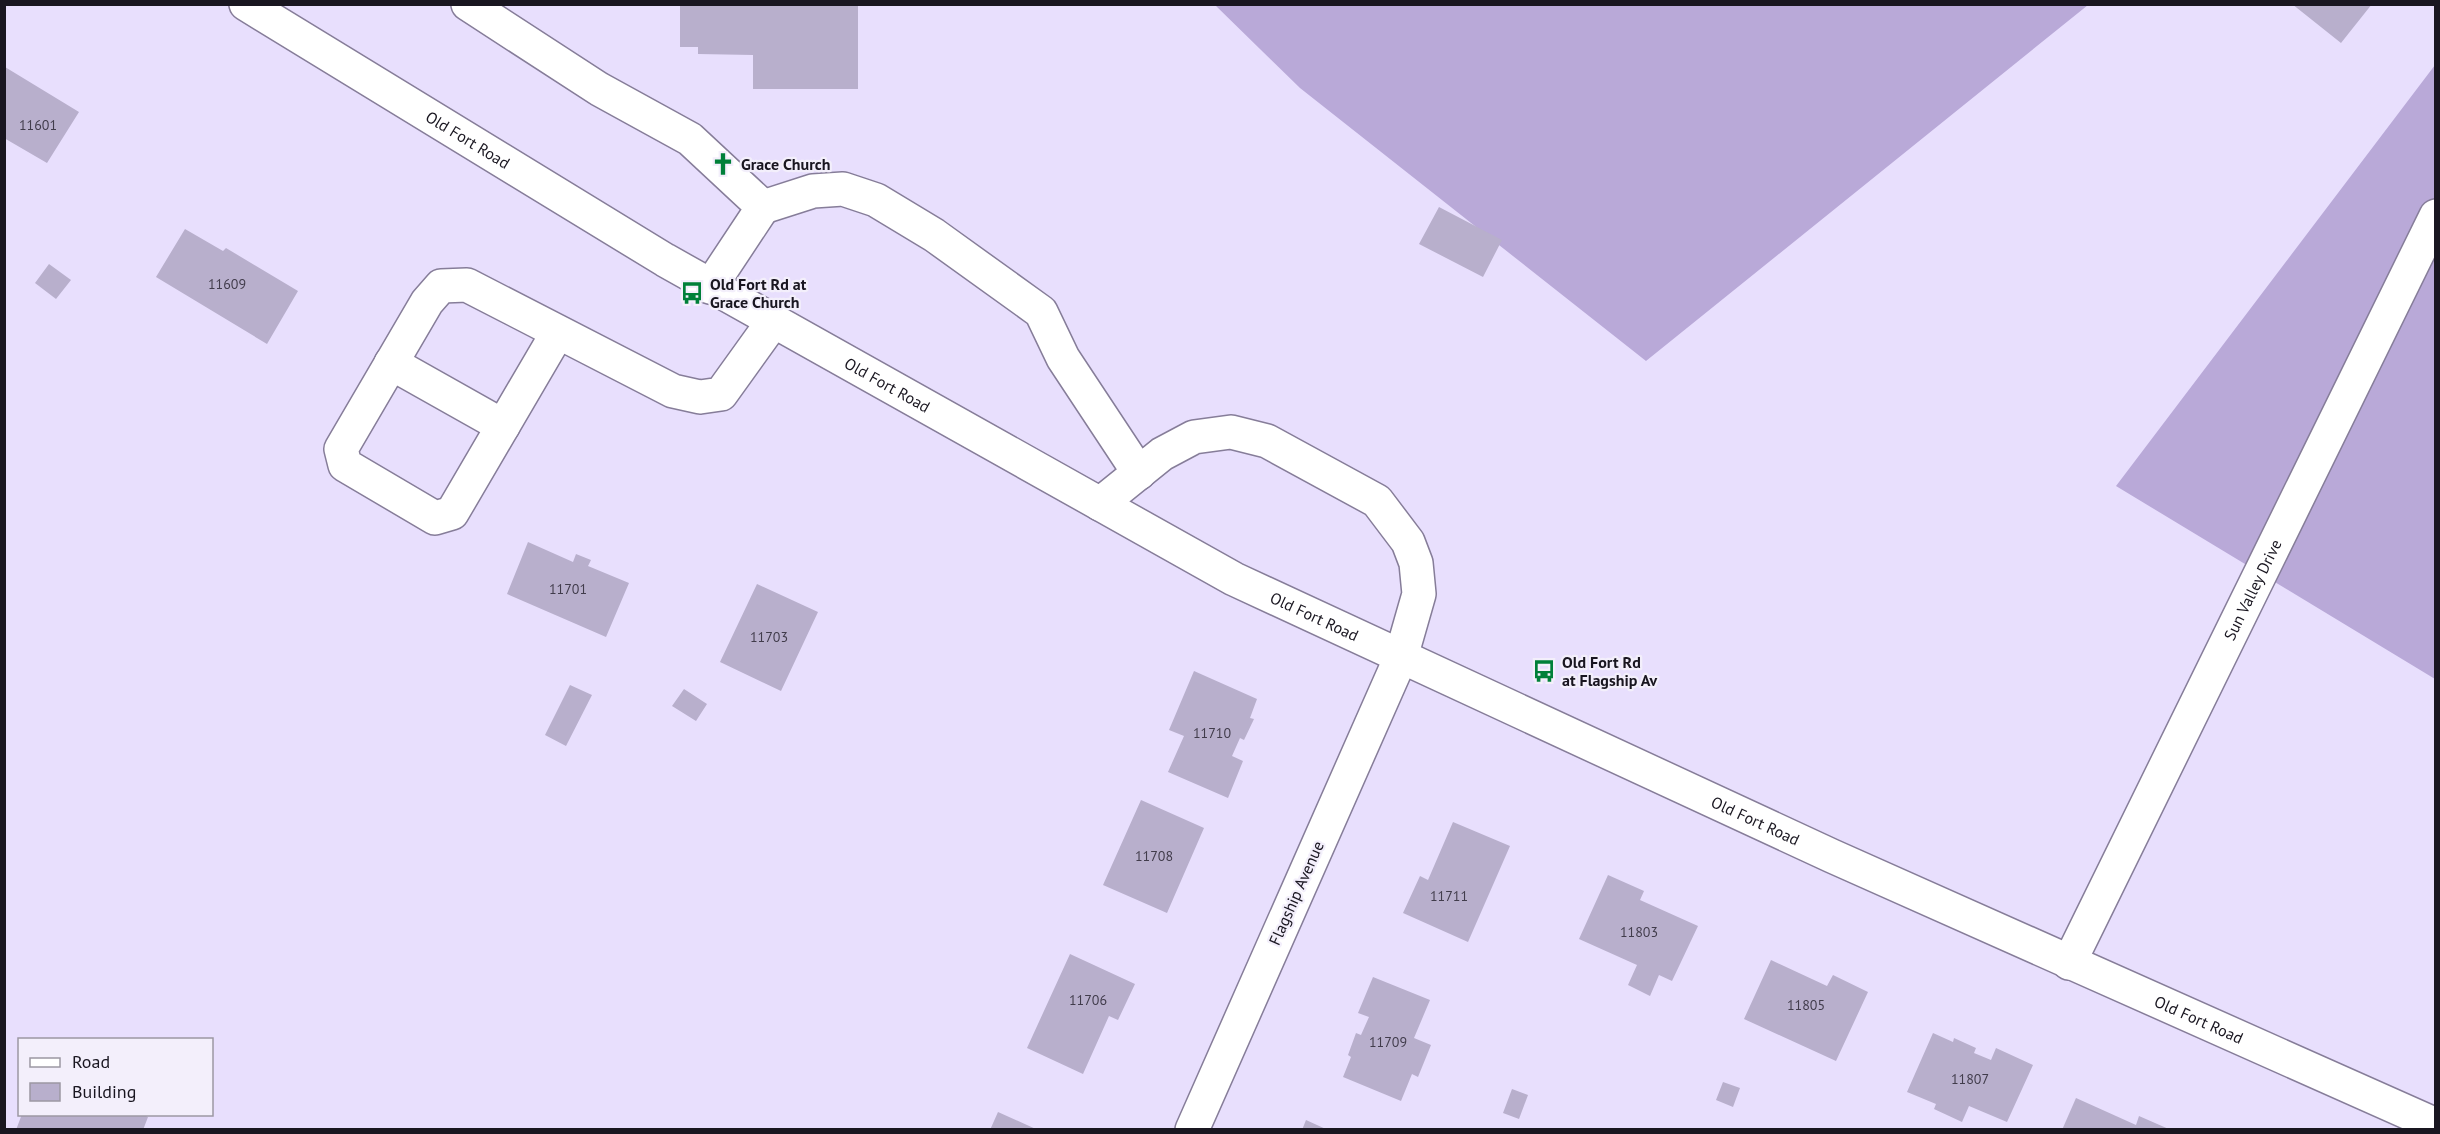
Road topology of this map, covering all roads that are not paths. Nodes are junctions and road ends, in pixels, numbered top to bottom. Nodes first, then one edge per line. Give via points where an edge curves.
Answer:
1 (246, 4) edge
2 (468, 4) edge
3 (763, 207) junction
4 (2436, 216) edge
5 (710, 287) junction
6 (772, 322) junction
7 (558, 332) junction
8 (391, 363) junction
9 (503, 426) junction
10 (1139, 473) junction
11 (1100, 504) junction
12 (1401, 657) junction
13 (2069, 963) junction
14 (2436, 1125) edge
15 (1192, 1130) edge

1 - 5 main road, Old Fort Road
2 - 3 main road via 599,89 690,139
3 - 5 main road
3 - 10 main road via 813,191 843,189 876,200 934,235 1041,312 1063,358
4 - 13 main road, Sun Valley Drive
5 - 6 main road, Old Fort Road
6 - 7 main road via 721,394 700,397 673,391
6 - 11 main road, Old Fort Road
7 - 8 main road via 467,285 441,286 427,302
7 - 9 main road
8 - 9 main road
8 - 9 main road via 341,449 345,465 435,518 452,513
10 - 11 main road, Flagship Avenue
10 - 12 main road, Flagship Avenue via 1162,454 1194,437 1232,432 1267,441 1377,501 1408,542 1416,563 1419,594
11 - 12 main road, Old Fort Road via 1233,579
12 - 13 main road, Old Fort Road
12 - 15 main road, Flagship Avenue
13 - 14 main road, Old Fort Road

